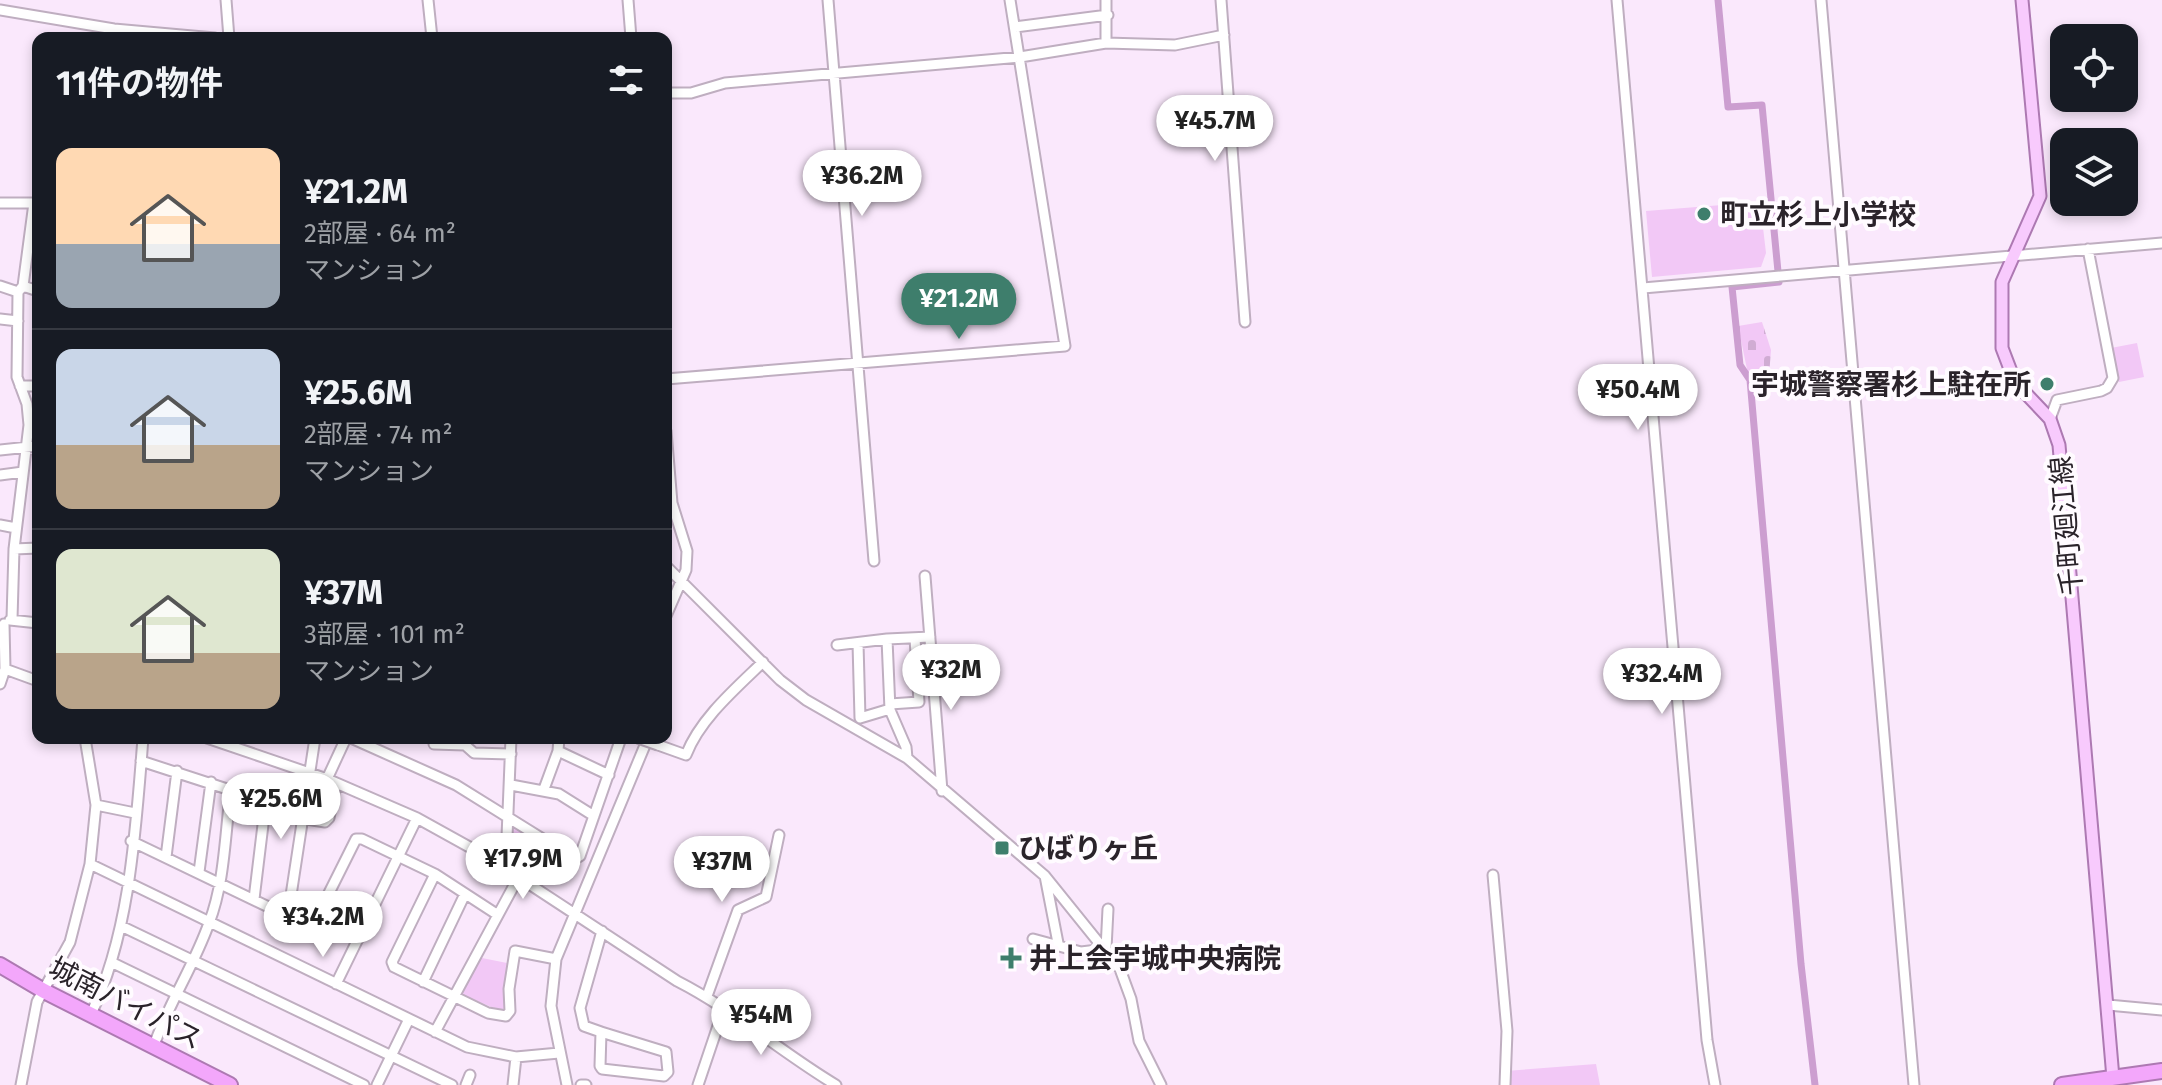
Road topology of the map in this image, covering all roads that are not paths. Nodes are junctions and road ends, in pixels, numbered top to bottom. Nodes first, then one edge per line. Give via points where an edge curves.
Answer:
1 (226, 0) edge
2 (428, 0) edge
3 (628, 0) edge
4 (828, 0) edge
5 (1010, 0) edge
6 (1106, 0) edge
7 (1221, 0) edge
8 (1617, 0) edge
9 (1821, 0) edge
10 (2022, 0) edge
11 (6, 7) edge
12 (1108, 15) junction
13 (1015, 27) junction
14 (118, 32) edge
15 (229, 32) edge
16 (431, 32) edge
17 (631, 32) edge
18 (1224, 35) junction
19 (1106, 43) junction
20 (1020, 57) junction
21 (834, 72) junction
22 (672, 93) edge
23 (0, 203) edge
24 (32, 203) edge
25 (32, 224) edge
26 (2162, 243) edge
27 (2088, 249) junction
28 (2015, 255) junction
29 (1844, 270) junction
30 (0, 286) edge
31 (1643, 288) junction
32 (20, 289) junction
33 (32, 290) edge
34 (0, 319) edge
35 (18, 321) junction
36 (1245, 322) dead end
37 (857, 366) junction
38 (672, 379) edge
39 (20, 386) junction
40 (32, 386) edge
41 (2050, 419) junction
42 (32, 446) edge
43 (26, 447) junction
44 (0, 450) edge
45 (23, 472) junction
46 (0, 475) edge
47 (672, 503) edge
48 (0, 525) edge
49 (16, 528) junction
50 (32, 548) edge
51 (14, 549) junction
52 (874, 561) dead end
53 (0, 569) edge
54 (13, 570) junction
55 (672, 572) edge
56 (925, 576) dead end
57 (681, 580) junction
58 (672, 602) edge
59 (5, 623) edge
60 (32, 623) edge
61 (930, 637) junction
62 (915, 638) junction
63 (887, 639) junction
64 (858, 643) junction
65 (837, 645) dead end
66 (763, 662) junction
67 (5, 669) junction
68 (32, 679) edge
69 (0, 684) edge
70 (890, 706) junction
71 (86, 744) edge
72 (142, 744) edge
73 (225, 744) edge
74 (314, 744) edge
75 (346, 744) edge
76 (362, 744) edge
77 (434, 744) edge
78 (511, 744) edge
79 (559, 744) edge
80 (619, 744) edge
81 (645, 744) edge
82 (655, 744) edge
83 (558, 751) junction
84 (511, 754) junction
85 (907, 758) junction
86 (141, 761) junction
87 (177, 771) junction
88 (307, 772) junction
89 (609, 775) junction
90 (331, 781) junction
91 (211, 782) junction
92 (511, 785) junction
93 (231, 789) junction
94 (544, 789) junction
95 (942, 791) junction
96 (266, 800) junction
97 (96, 805) junction
98 (135, 813) junction
99 (300, 815) junction
100 (594, 816) junction
101 (417, 818) junction
102 (510, 818) junction
103 (779, 835) dead end
104 (131, 841) junction
105 (399, 856) junction
106 (166, 857) junction
107 (491, 859) junction
108 (90, 864) junction
109 (199, 872) junction
110 (435, 874) junction
111 (1493, 875) dead end
112 (1045, 876) junction
113 (518, 878) junction
114 (127, 882) junction
115 (219, 882) junction
116 (465, 894) junction
117 (254, 899) junction
118 (1108, 909) dead end
119 (288, 915) junction
120 (498, 915) junction
121 (574, 915) junction
122 (210, 922) junction
123 (121, 926) junction
124 (602, 931) junction
125 (1033, 939) dead end
126 (1058, 943) junction
127 (1106, 949) junction
128 (556, 959) junction
129 (192, 960) junction
130 (113, 963) junction
131 (0, 965) edge
132 (423, 982) junction
133 (336, 984) junction
134 (44, 991) junction
135 (176, 993) junction
136 (707, 996) junction
137 (454, 997) junction
138 (2108, 1005) junction
139 (724, 1008) junction
140 (2162, 1010) edge
141 (90, 1016) junction
142 (409, 1019) junction
143 (435, 1032) junction
144 (601, 1032) junction
145 (153, 1048) junction
146 (559, 1053) junction
147 (392, 1055) junction
148 (516, 1057) junction
149 (2162, 1071) edge
150 (1504, 1081) edge
151 (2114, 1081) edge
152 (21, 1085) edge
153 (230, 1085) edge
154 (364, 1085) edge
155 (377, 1085) edge
156 (452, 1085) edge
157 (513, 1085) edge
158 (567, 1085) edge
159 (698, 1085) edge
160 (836, 1085) edge
161 (1161, 1085) edge
162 (1715, 1085) edge
163 (1914, 1085) edge
164 (2062, 1085) edge

1 - 15 street
2 - 16 street
3 - 17 street
4 - 21 street
5 - 13 street
6 - 12 street
7 - 18 street
8 - 31 street
9 - 29 street
10 - 28 main road, 千町廻江線 via 2040,196
11 - 14 street
12 - 13 street
12 - 19 street
13 - 20 street
18 - 19 street via 1175,45
18 - 36 street
19 - 20 street
20 - 21 street
20 - 37 street via 1065,346
21 - 22 street
21 - 37 street
23 - 24 street
25 - 32 street
26 - 27 street
27 - 28 street
27 - 41 street via 2113,378 2101,391 2056,401
28 - 29 street
28 - 41 main road, 千町廻江線 via 2002,282 2002,348 2015,382
29 - 31 street
29 - 163 street
30 - 32 street
31 - 162 street
32 - 33 street
32 - 35 street
34 - 35 street
35 - 39 street
37 - 38 street
37 - 52 street
39 - 40 street
39 - 43 street via 28,416
41 - 138 main road, 千町廻江線 via 2062,476
42 - 43 street
43 - 44 street
43 - 45 street
45 - 46 street
45 - 49 street
47 - 57 street via 687,551
48 - 49 street
49 - 51 street
50 - 51 street
51 - 54 street
53 - 54 street
54 - 59 street
55 - 57 street
56 - 61 street
57 - 58 street
57 - 66 street
59 - 60 street
59 - 67 street
61 - 62 street
61 - 95 street
62 - 63 street
62 - 70 street via 919,702
63 - 64 street
63 - 70 street
64 - 65 street
64 - 70 street via 860,718
66 - 82 street, bridge via 721,702 710,722 695,734 686,755
66 - 85 street via 806,700
67 - 68 street
67 - 69 street
70 - 85 street
71 - 97 street
72 - 86 street
73 - 88 street
74 - 88 street
75 - 90 street
76 - 102 street via 456,785
77 - 84 street
78 - 84 street
79 - 83 street
80 - 89 street
81 - 121 street
83 - 89 street
83 - 94 street
84 - 92 street
85 - 95 street
86 - 87 street
86 - 98 street
87 - 91 street
87 - 106 street
88 - 90 street
88 - 99 street
89 - 100 street
90 - 99 street via 329,818 325,822
90 - 101 street
91 - 93 street
91 - 109 street
92 - 94 street
92 - 102 street
93 - 96 street
93 - 115 street
94 - 100 street
95 - 112 street
96 - 99 street
96 - 117 street
97 - 98 street
97 - 108 street
98 - 104 street
99 - 119 street
100 - 102 street via 575,859
101 - 105 street
101 - 107 street
102 - 107 street via 501,851
103 - 136 street via 766,897 738,910
104 - 106 street
104 - 114 street
105 - 110 street
105 - 119 street via 356,839 314,923 308,926
105 - 133 street
106 - 109 street
107 - 113 street
108 - 114 street
108 - 134 street via 70,942
109 - 115 street
110 - 116 street
110 - 132 street via 392,962
111 - 150 street via 1507,1031
112 - 126 street
112 - 127 street
113 - 120 street
113 - 121 street
114 - 122 street
114 - 123 street
115 - 117 street
115 - 122 street
116 - 120 street
116 - 132 street
117 - 119 street
118 - 127 street
120 - 137 street
121 - 124 street
121 - 128 street
122 - 129 street
122 - 133 street
123 - 129 street
123 - 130 street
124 - 136 street
124 - 144 street via 580,1008 584,1026
125 - 126 street
126 - 127 street via 1081,952
127 - 161 street via 1120,969 1139,1041
128 - 137 street via 515,951 506,1016
128 - 146 street via 551,1006
129 - 135 street
129 - 147 street
130 - 135 street
130 - 141 street
131 - 134 highway, 城南バイパス
132 - 137 street
133 - 142 street
134 - 141 highway, 城南バイパス
134 - 152 street via 37,1002
135 - 145 street
135 - 154 street
136 - 139 street
137 - 143 street
138 - 140 street
138 - 151 main road, 千町廻江線
139 - 159 street
139 - 160 street
141 - 145 highway, 城南バイパス
142 - 143 street
142 - 147 street
143 - 148 street via 467,1047
144 - 144 street via 602,1069 664,1076 668,1072 666,1052
145 - 153 highway, 城南バイパス
146 - 148 street
146 - 158 street
147 - 155 street
147 - 156 street
148 - 157 street
149 - 151 highway
151 - 164 highway

